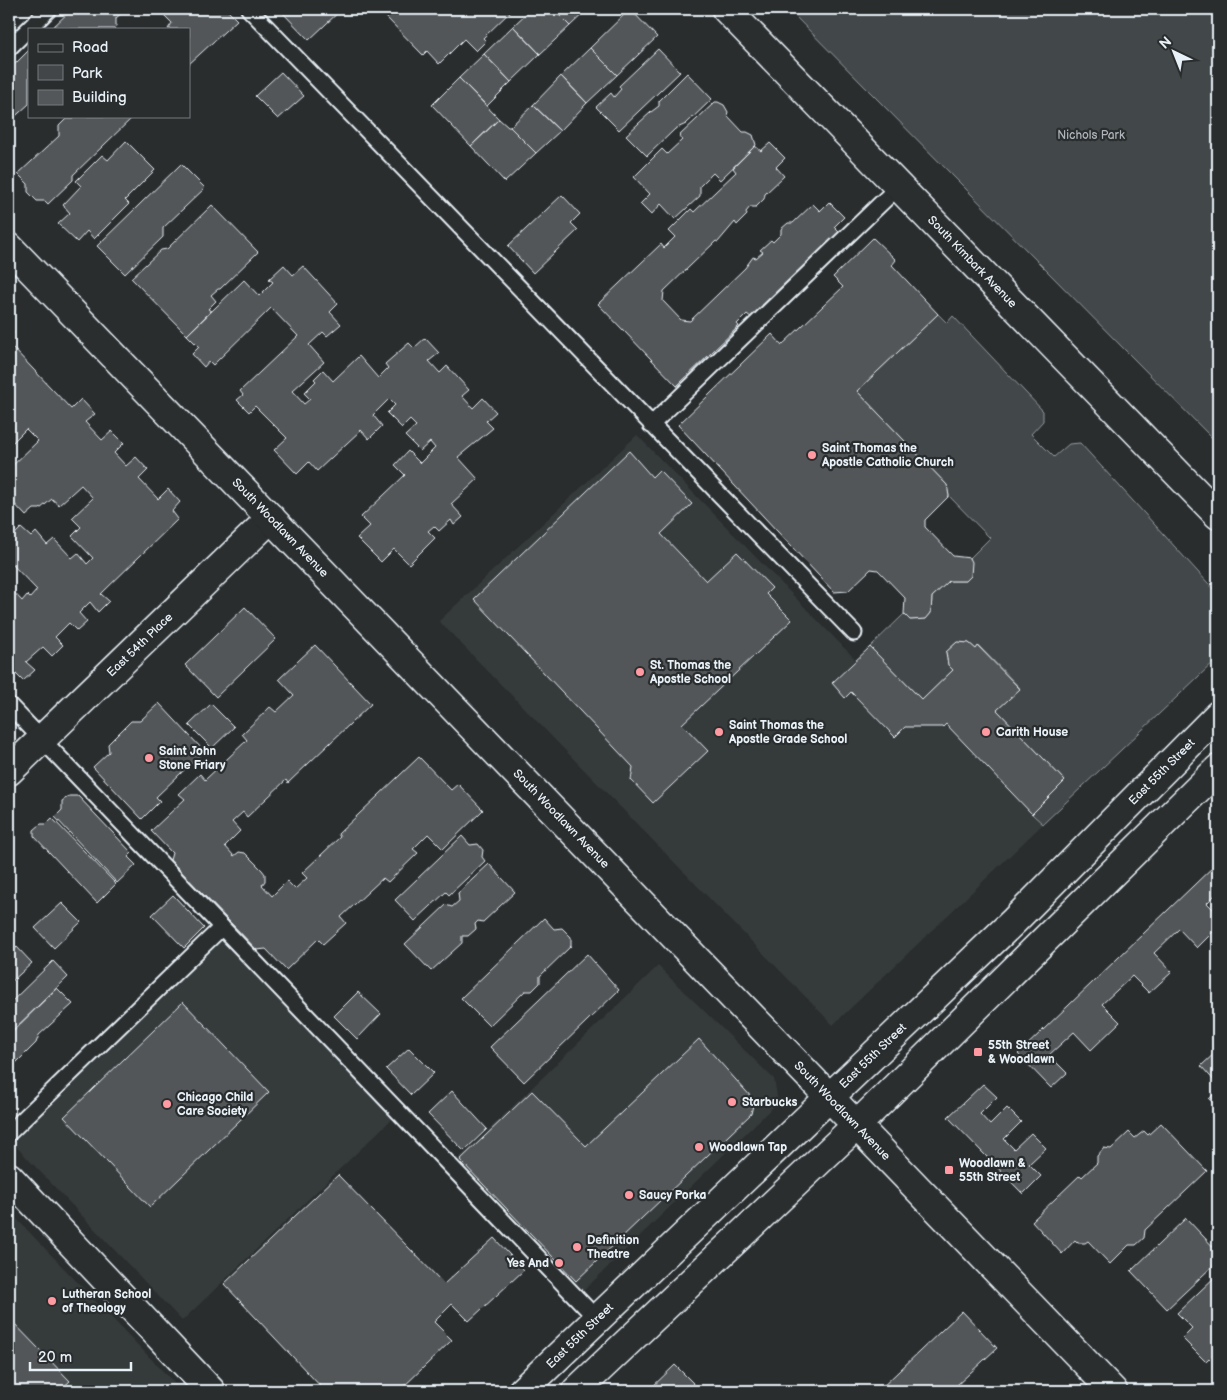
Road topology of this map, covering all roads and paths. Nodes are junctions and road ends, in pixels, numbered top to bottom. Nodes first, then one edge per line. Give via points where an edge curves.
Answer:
1 (49, 9) edge
2 (249, 9) edge
3 (726, 9) edge
4 (30, 28) edge
5 (28, 29) edge
6 (9, 48) edge
7 (899, 186) junction
8 (9, 247) edge
9 (651, 425) junction
10 (1218, 515) edge
11 (271, 518) junction
12 (854, 633) dead end
13 (9, 705) edge
14 (1218, 715) edge
15 (42, 739) junction
16 (1218, 769) edge
17 (9, 771) edge
18 (222, 927) junction
19 (830, 1097) junction
20 (856, 1125) junction
21 (9, 1133) edge
22 (9, 1177) edge
23 (598, 1319) junction
24 (211, 1391) edge
25 (522, 1391) edge
26 (576, 1391) edge
27 (1113, 1391) edge

1 - 4 lane
2 - 9 lane
3 - 7 street, South Kimbark Avenue
5 - 6 lane
7 - 9 lane
7 - 10 street, South Kimbark Avenue
8 - 11 street, South Woodlawn Avenue
9 - 12 lane
11 - 15 street, East 54th Place
11 - 19 street, South Woodlawn Avenue
13 - 15 lane
14 - 19 street, East 55th Street via 1014,921
15 - 17 street, East 54th Place
15 - 18 lane
16 - 20 street
18 - 21 lane
18 - 23 lane
19 - 20 street, South Woodlawn Avenue
19 - 23 street, East 55th Street
20 - 26 street
20 - 27 street, South Woodlawn Avenue
22 - 24 street
23 - 25 street, East 55th Street

